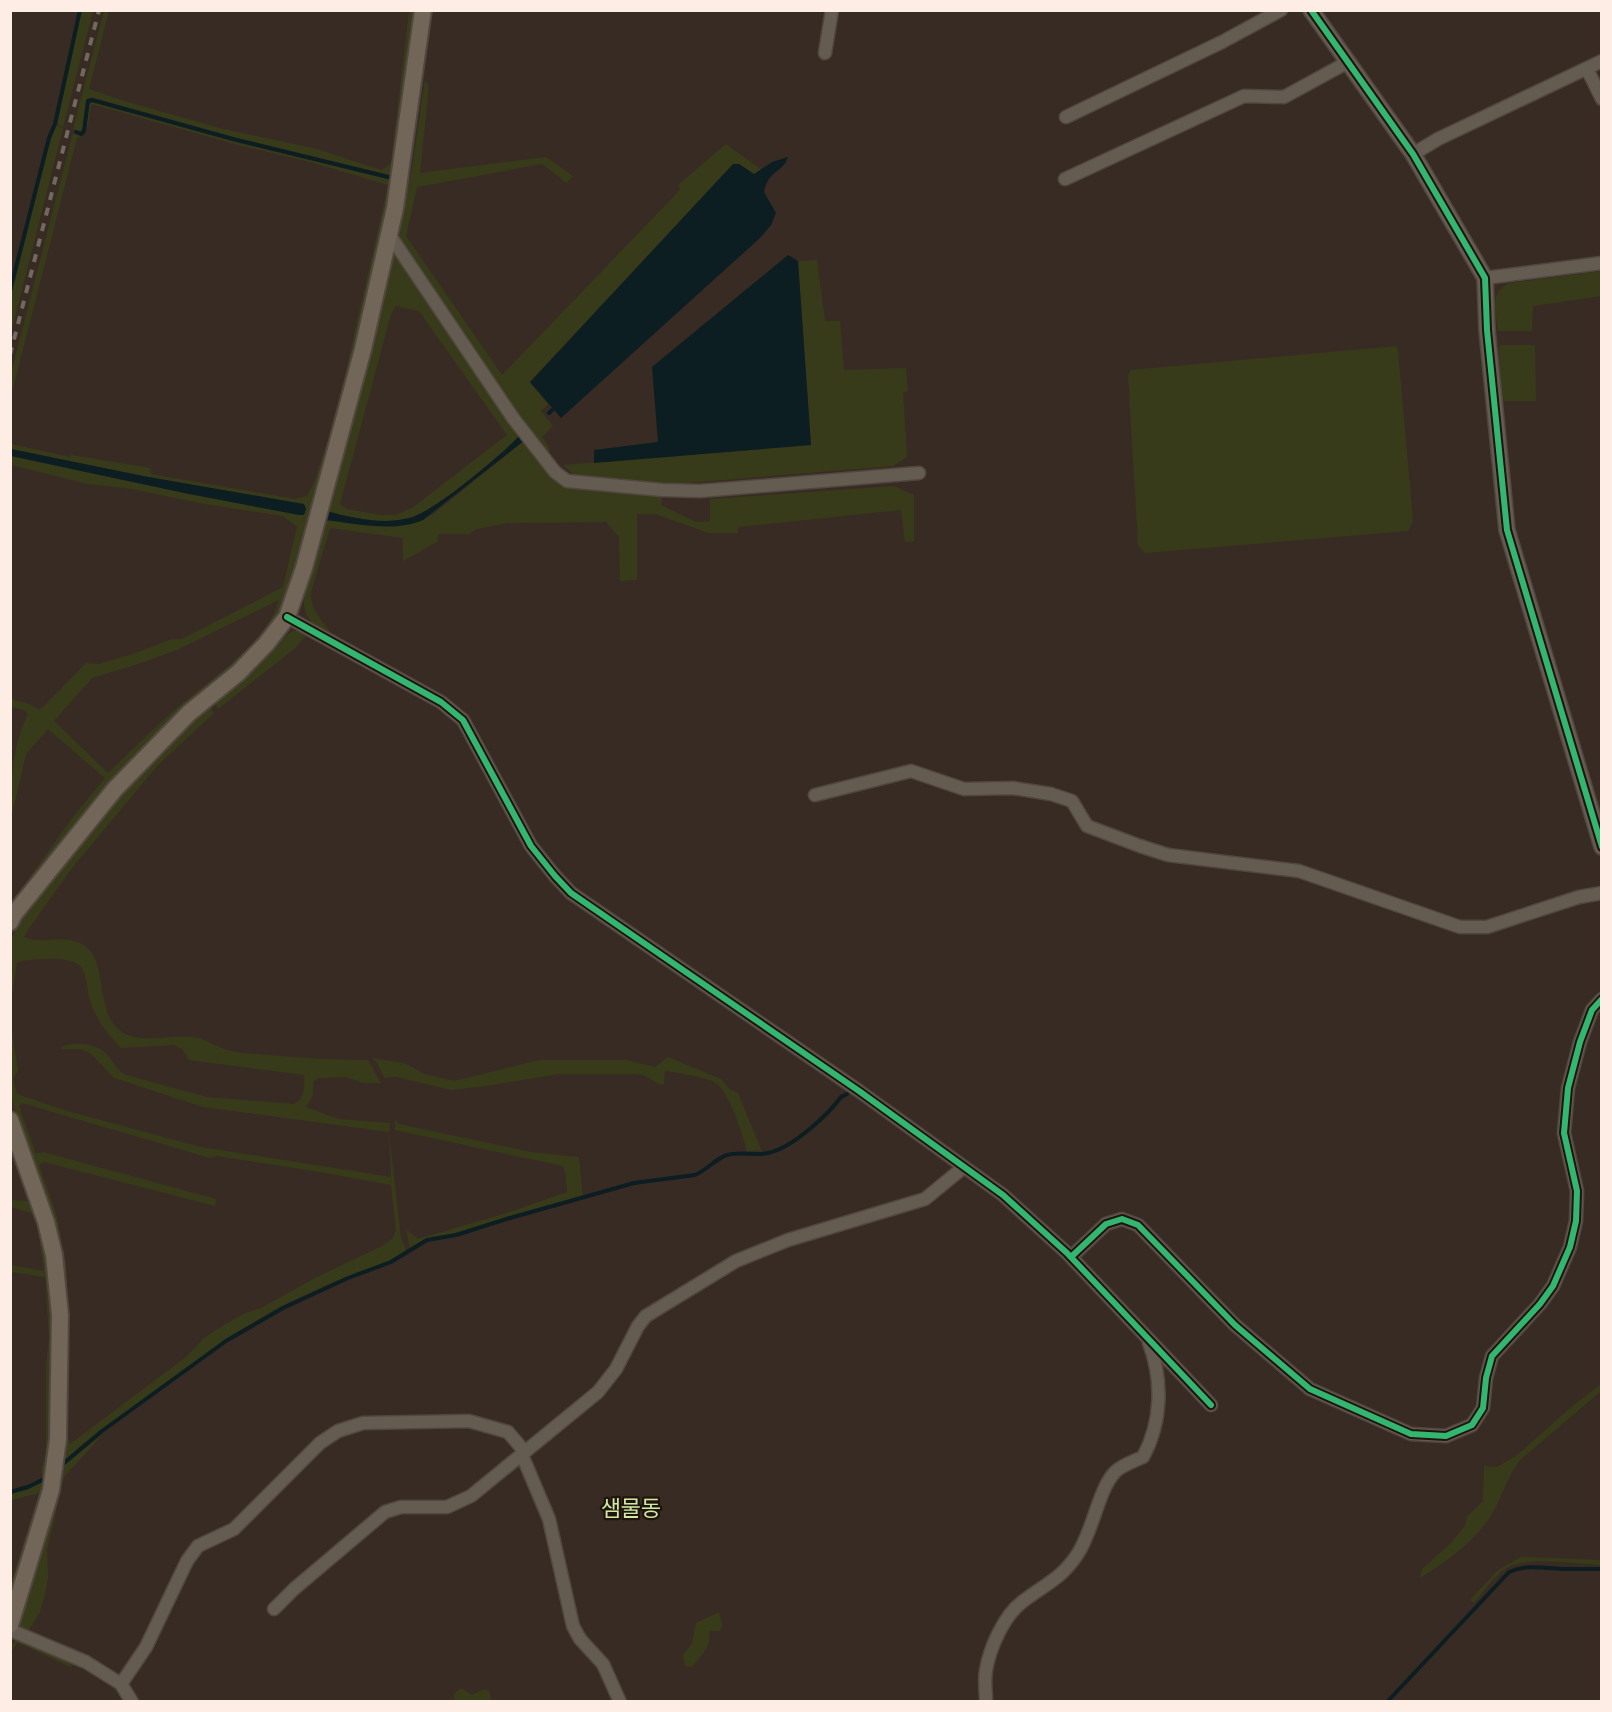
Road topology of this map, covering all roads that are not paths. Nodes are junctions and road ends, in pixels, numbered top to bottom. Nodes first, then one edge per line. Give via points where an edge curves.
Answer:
1 (423, 10) edge
2 (832, 10) edge
3 (1281, 10) edge
4 (1311, 10) edge
5 (825, 53) dead end
6 (1602, 61) edge
7 (1348, 63) junction
8 (1587, 69) junction
9 (1602, 99) edge
10 (1066, 117) dead end
11 (1413, 154) junction
12 (1065, 179) dead end
13 (389, 234) junction
14 (1602, 263) edge
15 (1485, 278) junction
16 (919, 473) dead end
17 (287, 617) junction
18 (814, 795) dead end
19 (1602, 847) edge
20 (1602, 893) edge
21 (10, 922) edge
22 (1602, 999) edge
23 (10, 1120) edge
24 (964, 1167) junction
25 (1071, 1257) junction
26 (1146, 1336) junction
27 (1211, 1405) dead end
28 (523, 1453) junction
29 (274, 1609) dead end
30 (10, 1625) edge
31 (10, 1630) edge
32 (120, 1684) junction
33 (132, 1701) edge
34 (620, 1701) edge
35 (986, 1701) edge

1 - 13 main road
2 - 5 street
3 - 10 street
4 - 7 street
6 - 8 street
7 - 11 street
7 - 12 street via 1284,97 1244,96
8 - 9 street
8 - 11 street
11 - 15 street
13 - 16 street via 513,418 555,472 567,481 700,491
13 - 17 main road via 363,349
14 - 15 street
15 - 19 street via 1507,530
17 - 21 main road via 238,673 189,713 115,789
17 - 24 street via 441,702 463,720 531,846 572,893
18 - 20 street via 910,771 964,789 1013,788 1051,794 1072,801 1087,826 1140,846 1168,855 1299,871 1460,927 1487,927
22 - 25 street via 1592,1010 1568,1088 1564,1133 1577,1191 1576,1221 1569,1247 1540,1304 1492,1356 1483,1408 1472,1425 1446,1436 1410,1434 1310,1389 1235,1324 1138,1225 1122,1219 1106,1224
23 - 30 main road via 46,1222 60,1315 58,1439 51,1490
24 - 25 street via 1003,1195
24 - 28 street via 925,1199 788,1240 736,1262 646,1316 598,1392
25 - 26 street
26 - 27 street
26 - 35 street via 1159,1382 1152,1441 1143,1457 1115,1472 1086,1540 1061,1576 1010,1615 991,1650
28 - 29 street via 460,1503 447,1508 401,1507 385,1512
28 - 32 street via 508,1432 469,1421 363,1423 338,1431 320,1443 234,1529 198,1546 181,1572 146,1647
28 - 34 street via 549,1519 573,1626 603,1665
31 - 32 street via 86,1662
32 - 33 street

